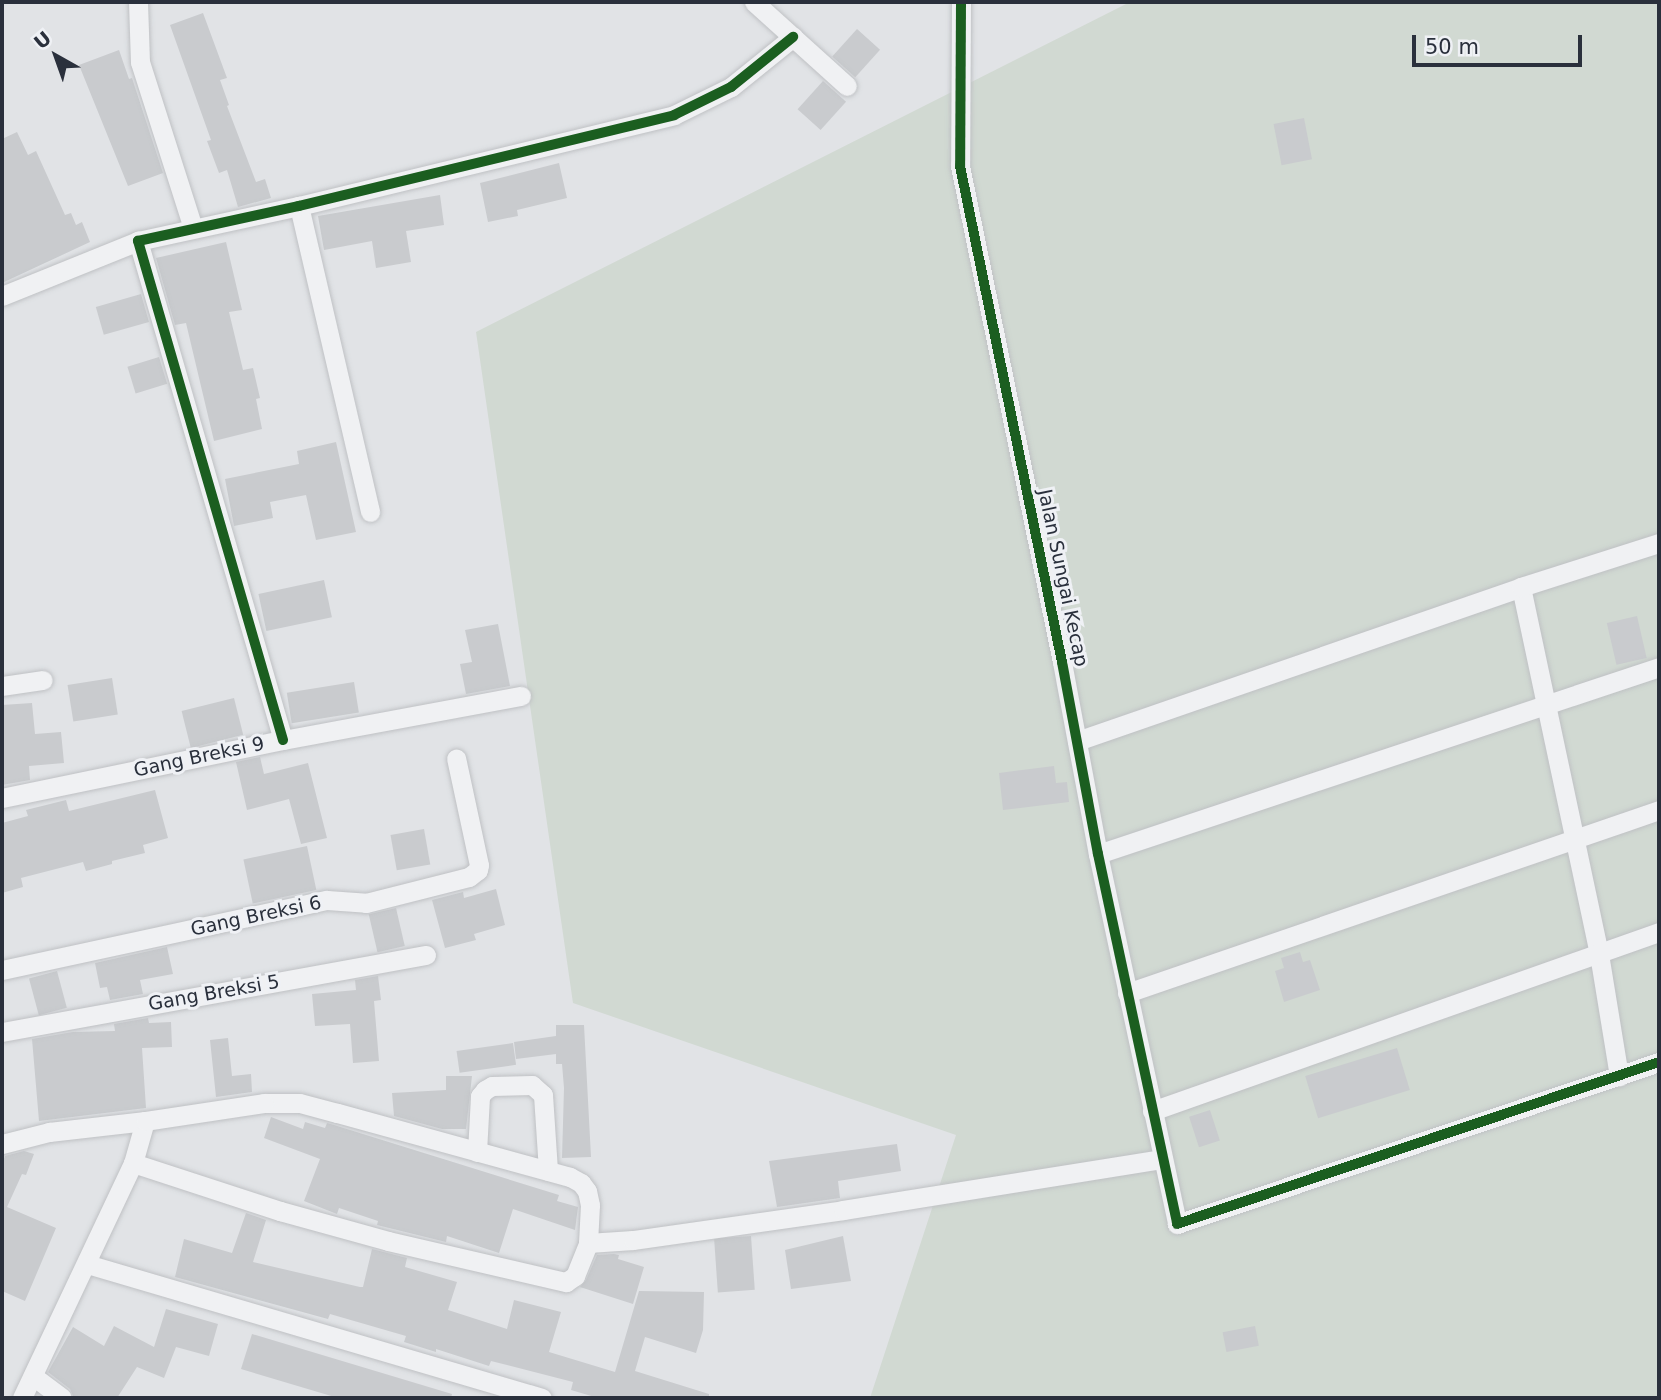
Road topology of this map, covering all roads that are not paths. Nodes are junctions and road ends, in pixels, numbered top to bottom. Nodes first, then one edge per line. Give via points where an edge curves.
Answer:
1 (138, 2) edge
2 (754, 2) edge
3 (961, 2) edge
4 (793, 37) junction
5 (847, 86) dead end
6 (299, 206) junction
7 (193, 228) junction
8 (138, 241) junction
9 (2, 296) edge
10 (370, 512) dead end
11 (1659, 543) edge
12 (1521, 587) junction
13 (1659, 667) edge
14 (43, 680) dead end
15 (2, 686) edge
16 (521, 696) dead end
17 (1547, 702) junction
18 (283, 740) junction
19 (1077, 741) junction
20 (456, 758) dead end
21 (2, 798) edge
22 (1659, 810) edge
23 (1574, 840) junction
24 (1098, 854) junction
25 (1659, 932) edge
26 (1599, 954) junction
27 (426, 955) dead end
28 (2, 970) edge
29 (1127, 993) junction
30 (2, 1032) edge
31 (1659, 1062) edge
32 (1619, 1076) junction
33 (1152, 1111) junction
34 (145, 1122) junction
35 (2, 1144) edge
36 (477, 1152) junction
37 (1161, 1159) junction
38 (133, 1163) junction
39 (548, 1171) junction
40 (588, 1243) junction
41 (87, 1264) junction
42 (33, 1376) junction
43 (22, 1398) edge
44 (62, 1398) edge
45 (542, 1398) edge

1 - 7 street via 136,25 148,96
2 - 4 street
3 - 19 street, Jalan Sungai Kecap via 960,166
4 - 5 street
4 - 6 street via 730,87 674,115
6 - 7 street
6 - 10 street
7 - 8 street
8 - 9 street
8 - 18 street
11 - 12 street
12 - 17 street
12 - 19 street
13 - 17 street
14 - 15 street
16 - 18 street, Gang Breksi 9
17 - 23 street
17 - 24 street
18 - 21 street, Gang Breksi 9
19 - 24 street, Jalan Sungai Kecap
20 - 28 street, Gang Breksi 6 via 479,864 469,877 366,903 327,900
22 - 23 street
23 - 26 street
23 - 29 street
24 - 29 street, Jalan Sungai Kecap
25 - 26 street
26 - 32 street
26 - 33 street
27 - 30 street, Gang Breksi 5
29 - 33 street, Jalan Sungai Kecap
31 - 32 street
32 - 37 street, Jalan Sungai Kecap via 1177,1224
33 - 37 street, Jalan Sungai Kecap
34 - 35 street via 49,1132
34 - 36 street via 264,1103 299,1103
34 - 38 street
36 - 39 street
36 - 39 street via 480,1096 492,1086 531,1085 543,1095
37 - 40 street via 843,1210
38 - 40 street via 388,1241 566,1282 575,1276
38 - 41 street
39 - 40 street via 570,1177 587,1191
41 - 42 street
41 - 45 street
42 - 43 street
42 - 44 street

